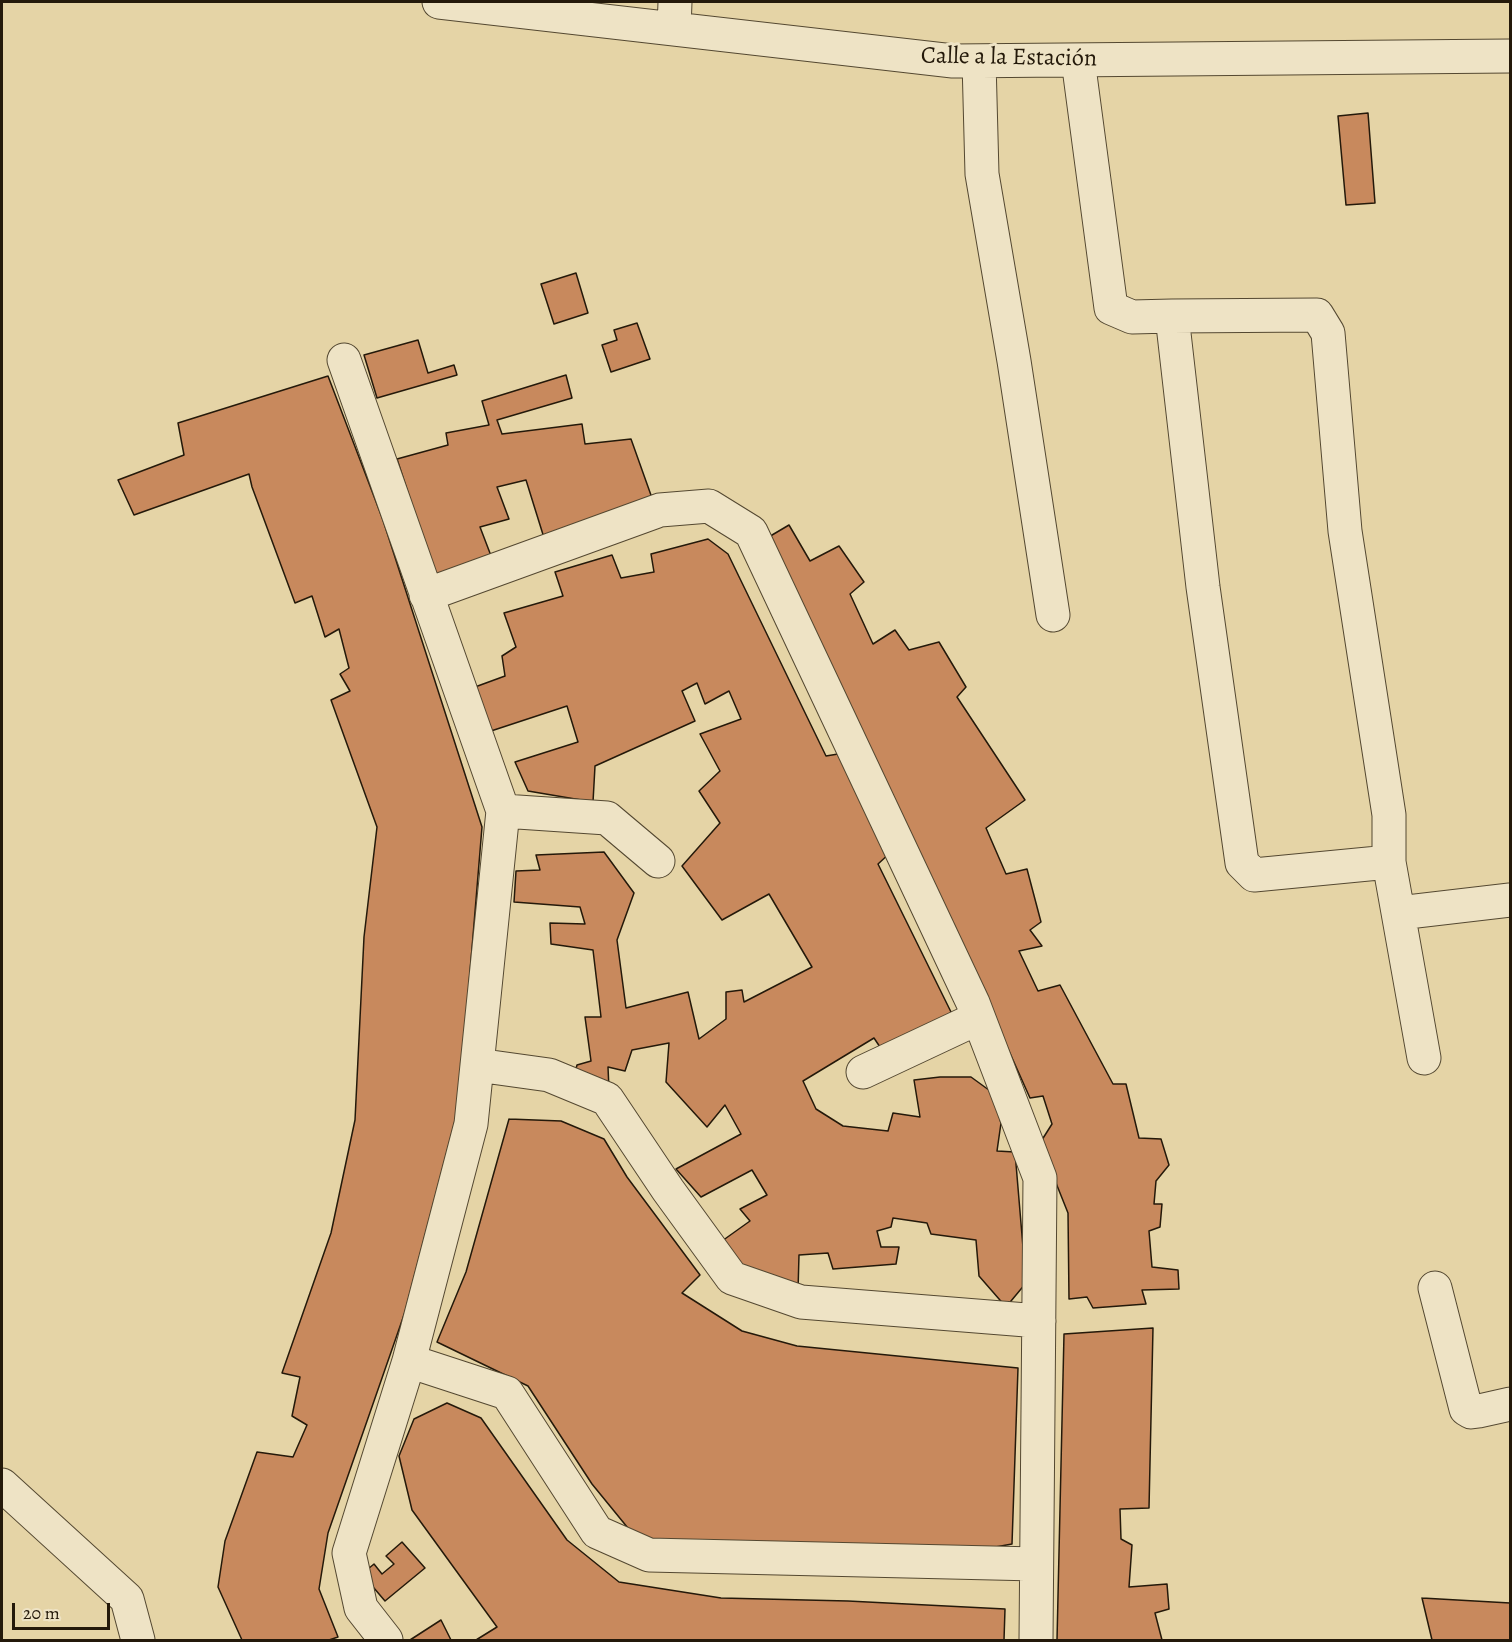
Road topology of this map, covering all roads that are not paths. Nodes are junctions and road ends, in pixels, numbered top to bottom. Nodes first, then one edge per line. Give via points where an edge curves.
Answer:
1 (439, 2) edge
2 (479, 4) edge
3 (675, 15) edge
4 (1510, 56) edge
5 (1078, 60) junction
6 (979, 61) junction
7 (1172, 316) junction
8 (344, 360) dead end
9 (426, 595) junction
10 (1053, 615) dead end
11 (503, 812) junction
12 (658, 861) dead end
13 (1389, 862) junction
14 (1510, 900) edge
15 (1398, 913) junction
16 (978, 1018) junction
17 (1424, 1058) dead end
18 (477, 1065) junction
19 (863, 1072) dead end
20 (1435, 1288) dead end
21 (1039, 1321) junction
22 (410, 1361) junction
23 (1510, 1404) edge
24 (2, 1485) edge
25 (1036, 1564) junction
26 (138, 1641) edge
27 (386, 1641) edge
28 (1036, 1641) edge

1 - 2 street, Calle a la Estación
2 - 3 street, Calle a la Estación
3 - 6 street, Calle a la Estación via 953,61
4 - 5 street, Calle a la Estación
5 - 6 street, Calle a la Estación
5 - 7 street via 1111,308 1132,317
6 - 10 street via 981,174
7 - 13 street via 1317,315 1328,333 1345,531 1389,815
7 - 13 street via 1203,587 1242,863 1254,875
8 - 9 street
9 - 11 street
9 - 16 street via 660,510 708,506 751,532
11 - 12 street via 607,818
11 - 18 street
13 - 15 street
14 - 15 street
15 - 17 street
16 - 19 street
16 - 21 street via 1040,1178
18 - 21 street via 549,1075 607,1100 732,1278 801,1302
18 - 22 street via 471,1124
20 - 23 street via 1466,1409 1472,1412
21 - 25 street
22 - 25 street via 507,1393 597,1532 649,1555
22 - 27 street via 349,1553 362,1608
24 - 26 street via 127,1599
25 - 28 street

